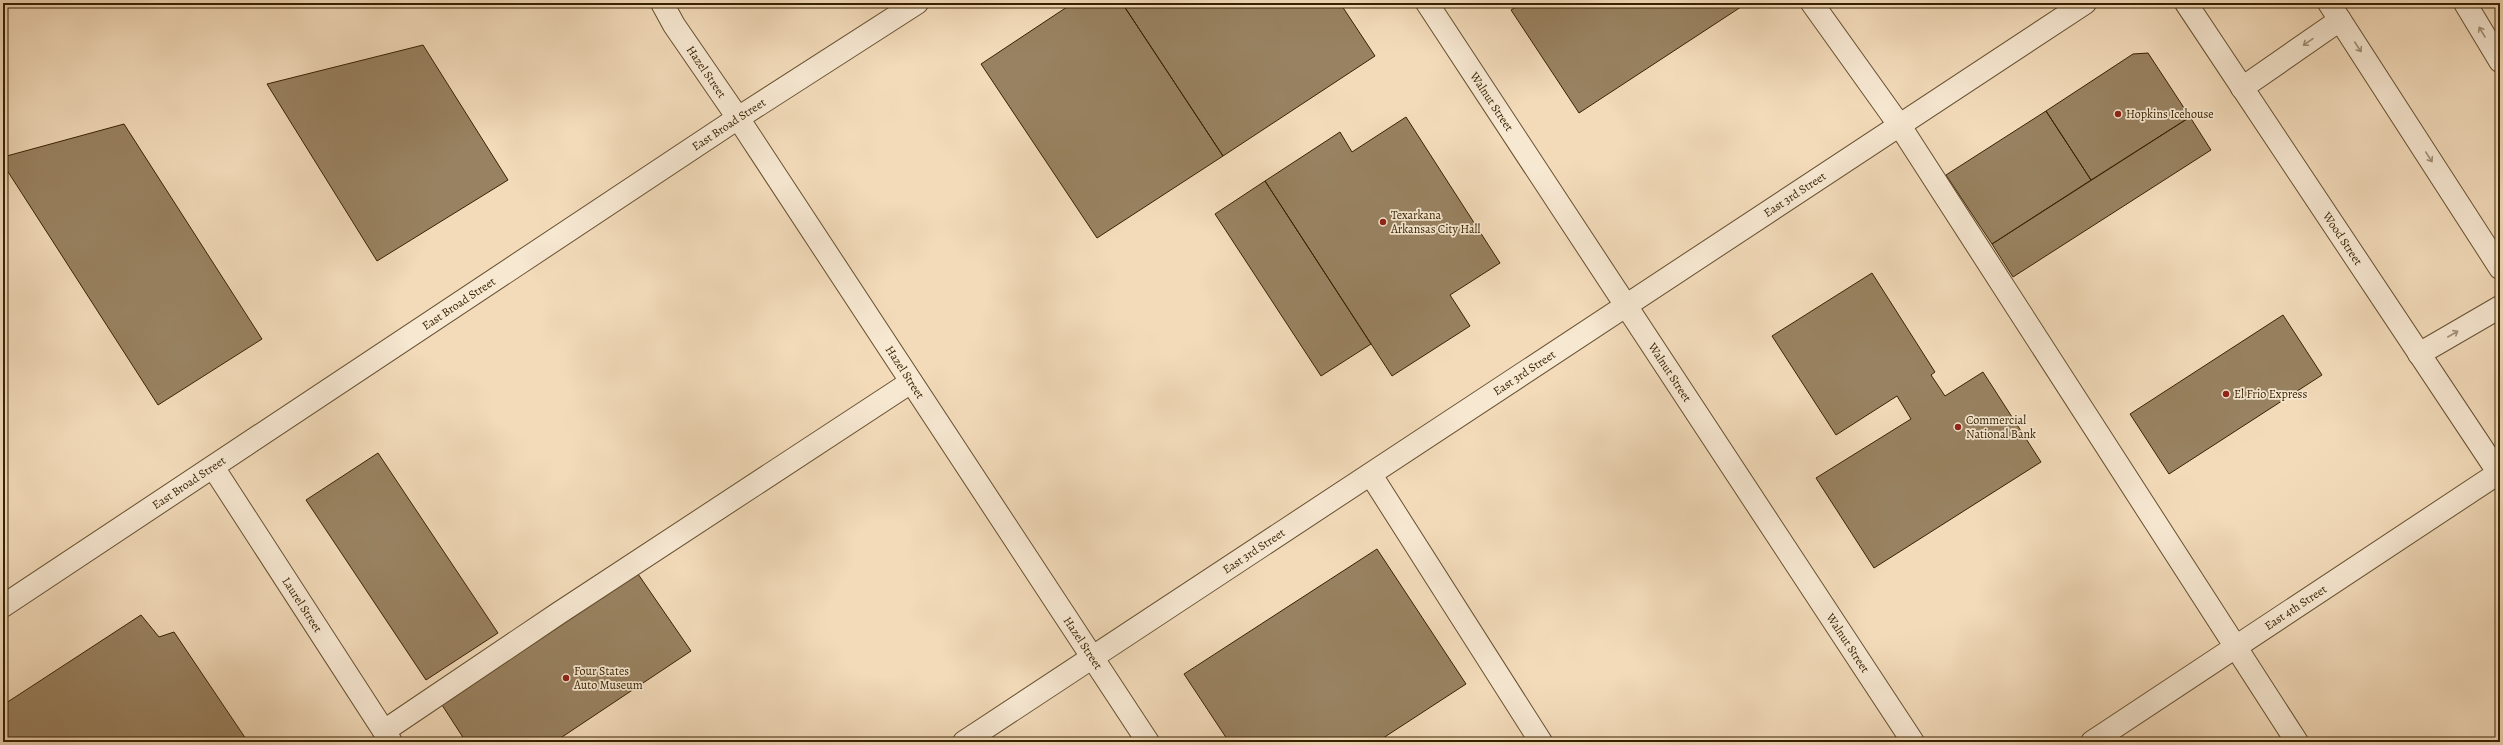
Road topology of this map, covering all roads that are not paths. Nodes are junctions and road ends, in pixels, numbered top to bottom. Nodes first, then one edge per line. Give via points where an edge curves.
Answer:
1 (662, 3) edge
2 (917, 3) edge
3 (1427, 3) edge
4 (1812, 3) edge
5 (2085, 3) edge
6 (2186, 3) edge
7 (2465, 3) edge
8 (2335, 11) edge
9 (2500, 61) edge
10 (2242, 88) junction
11 (738, 118) junction
12 (1900, 126) junction
13 (2500, 268) edge
14 (1628, 306) junction
15 (2500, 307) edge
16 (2420, 354) junction
17 (911, 382) junction
18 (213, 467) junction
19 (2500, 474) edge
20 (1372, 475) junction
21 (3, 606) edge
22 (2235, 648) junction
23 (1092, 659) junction
24 (388, 736) edge
25 (964, 742) edge
26 (1148, 742) edge
27 (1541, 742) edge
28 (1913, 742) edge
29 (2092, 742) edge
30 (2297, 742) edge

1 - 11 street, Hazel Street via 674,25
2 - 11 street, East Broad Street
3 - 14 street, Walnut Street
4 - 12 street
5 - 12 street, East 3rd Street
6 - 10 street, Wood Street
9 -> 7 street
8 -> 10 street
8 -> 13 street
10 - 16 street, Wood Street
11 - 17 street, Hazel Street
11 - 18 street, East Broad Street
12 - 14 street, East 3rd Street
12 - 22 street
14 - 20 street, East 3rd Street
14 - 28 street, Walnut Street
16 -> 15 street
16 - 19 street, Wood Street
17 - 23 street, Hazel Street
17 - 24 street via 559,612
18 - 21 street, East Broad Street
18 - 24 street, Laurel Street
19 - 22 street, East 4th Street
20 - 23 street, East 3rd Street
20 - 27 street
22 - 29 street, East 4th Street
22 - 30 street
23 - 25 street, East 3rd Street
23 - 26 street, Hazel Street

